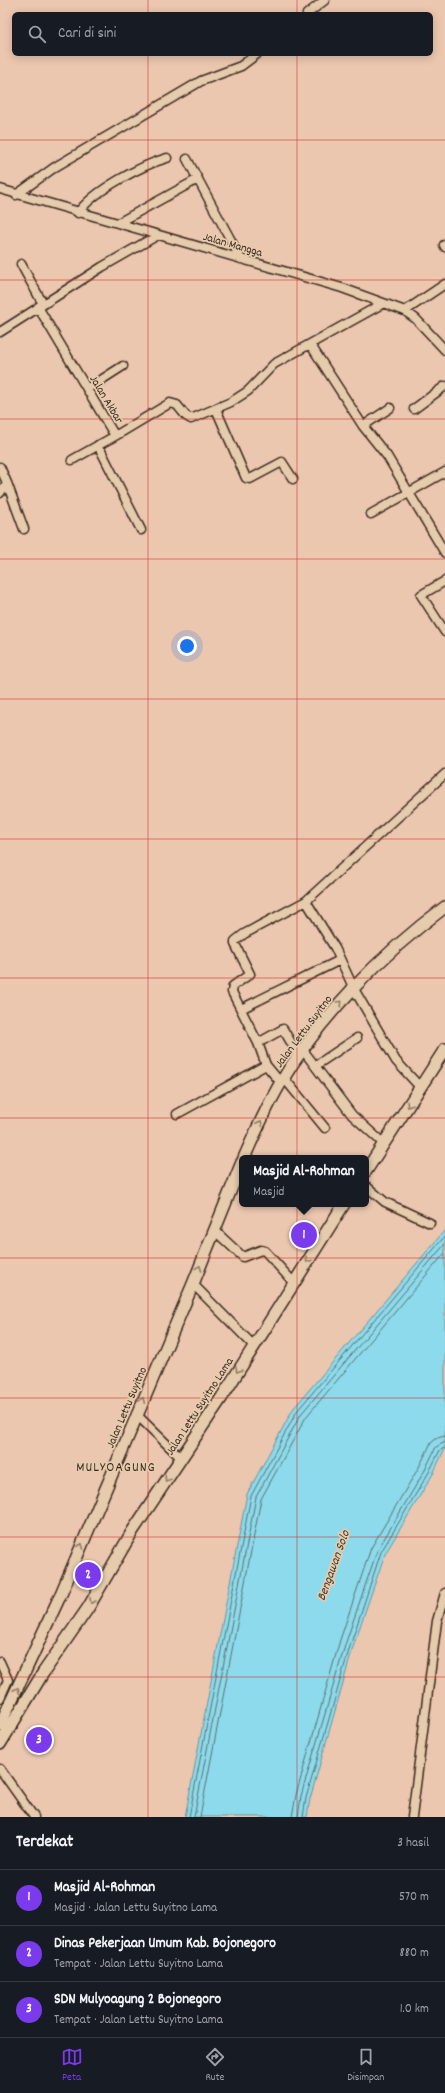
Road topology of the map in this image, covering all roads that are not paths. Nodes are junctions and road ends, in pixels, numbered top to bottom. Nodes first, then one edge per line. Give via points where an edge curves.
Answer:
1 (325, 0) edge
2 (310, 12) edge
3 (254, 56) edge
4 (167, 158) dead end
5 (187, 159) dead end
6 (198, 179) junction
7 (0, 189) edge
8 (16, 195) junction
9 (78, 213) junction
10 (118, 223) junction
11 (158, 235) junction
12 (241, 259) junction
13 (21, 264) dead end
14 (445, 284) edge
15 (382, 304) junction
16 (41, 306) junction
17 (405, 311) junction
18 (0, 332) edge
19 (310, 344) junction
20 (445, 350) edge
21 (123, 366) dead end
22 (445, 386) edge
23 (87, 389) junction
24 (216, 408) junction
25 (390, 408) dead end
26 (414, 409) dead end
27 (363, 426) junction
28 (114, 436) junction
29 (98, 445) junction
30 (72, 460) dead end
31 (0, 467) edge
32 (445, 472) edge
33 (292, 479) dead end
34 (7, 483) junction
35 (409, 492) junction
36 (0, 493) edge
37 (371, 514) dead end
38 (24, 529) dead end
39 (141, 530) dead end
40 (445, 553) edge
41 (445, 581) edge
42 (445, 632) edge
43 (445, 774) edge
44 (306, 901) junction
45 (445, 908) edge
46 (340, 960) junction
47 (354, 989) junction
48 (241, 1009) junction
49 (357, 1038) dead end
50 (258, 1043) junction
51 (445, 1049) edge
52 (301, 1053) junction
53 (266, 1065) junction
54 (316, 1066) junction
55 (282, 1081) junction
56 (420, 1087) junction
57 (177, 1114) dead end
58 (326, 1128) dead end
59 (384, 1144) junction
60 (245, 1155) edge
61 (369, 1166) edge
62 (239, 1169) edge
63 (369, 1188) edge
64 (342, 1207) edge
65 (430, 1223) dead end
66 (214, 1230) junction
67 (294, 1283) junction
68 (193, 1284) junction
69 (254, 1346) junction
70 (136, 1414) junction
71 (181, 1458) junction
72 (445, 1592) edge
73 (0, 1662) edge
74 (28, 1668) junction
75 (43, 1673) junction
76 (0, 1698) edge
77 (0, 1725) edge
78 (0, 1744) edge
79 (0, 1769) edge
80 (34, 1817) edge
81 (412, 1817) edge

1 - 2 street
3 - 8 street via 241,66 201,81 55,167
4 - 9 street via 138,169 88,201
5 - 6 street
6 - 10 street
6 - 12 street
7 - 8 street, Jalan Mangga
8 - 9 street, Jalan Mangga
9 - 10 street, Jalan Mangga
10 - 11 street, Jalan Mangga
11 - 12 street, Jalan Mangga
11 - 16 street
12 - 15 street, Jalan Mangga via 342,288
13 - 16 street, Jalan Akbar
14 - 17 street
15 - 17 street, Jalan Mangga
15 - 19 street, Jalan Akbar
16 - 18 street
16 - 23 street, Jalan Akbar
17 - 20 street, Jalan Mangga
19 - 24 street, Jalan Akbar via 274,364 248,391
19 - 27 street
21 - 23 street
22 - 26 street
23 - 28 street, Jalan Akbar
24 - 28 street, Jalan Akbar via 191,419 178,405 170,403
24 - 33 street via 246,478 250,479 282,462
25 - 27 street
27 - 35 street via 381,447
28 - 29 street
29 - 30 street
29 - 39 street
31 - 34 street
32 - 35 street
34 - 36 street
34 - 38 street
35 - 37 street
35 - 40 street
41 - 42 street via 421,595
43 - 44 street
44 - 46 street
44 - 48 street via 244,934 236,941 235,944 250,974 232,989
45 - 47 main road, Jalan Lettu Suyitno via 416,928
46 - 47 street
46 - 48 street
52 -> 47 main road, Jalan Lettu Suyitno via 329,1014
47 - 56 street via 396,1061
48 - 50 street
49 - 54 street
50 - 52 street via 283,1029
50 - 53 street
51 - 56 main road
52 - 54 street
52 - 55 main road, Jalan Lettu Suyitno
53 - 55 street
53 - 57 street
54 - 59 street via 352,1115
55 - 58 street
60 -> 55 main road, Jalan Lettu Suyitno
56 -> 59 main road
59 - 61 main road
62 - 66 main road, Jalan Lettu Suyitno
63 - 65 street via 386,1202
64 -> 67 main road, Jalan Lettu Suyitno Lama
66 - 67 street via 243,1257 261,1250 265,1251
68 -> 66 main road, Jalan Lettu Suyitno
67 - 69 main road, Jalan Lettu Suyitno Lama
68 - 69 street
70 -> 68 main road, Jalan Lettu Suyitno
69 -> 71 main road, Jalan Lettu Suyitno Lama
70 - 71 street
74 -> 70 main road, Jalan Lettu Suyitno
71 -> 75 main road, Jalan Lettu Suyitno Lama via 132,1532 88,1608
72 - 81 street via 437,1621
73 - 76 street via 8,1680
74 - 75 main road via 37,1675
77 -> 74 main road, Jalan Lettu Suyitno
75 - 78 main road, Jalan Lettu Suyitno Lama
79 - 80 street

